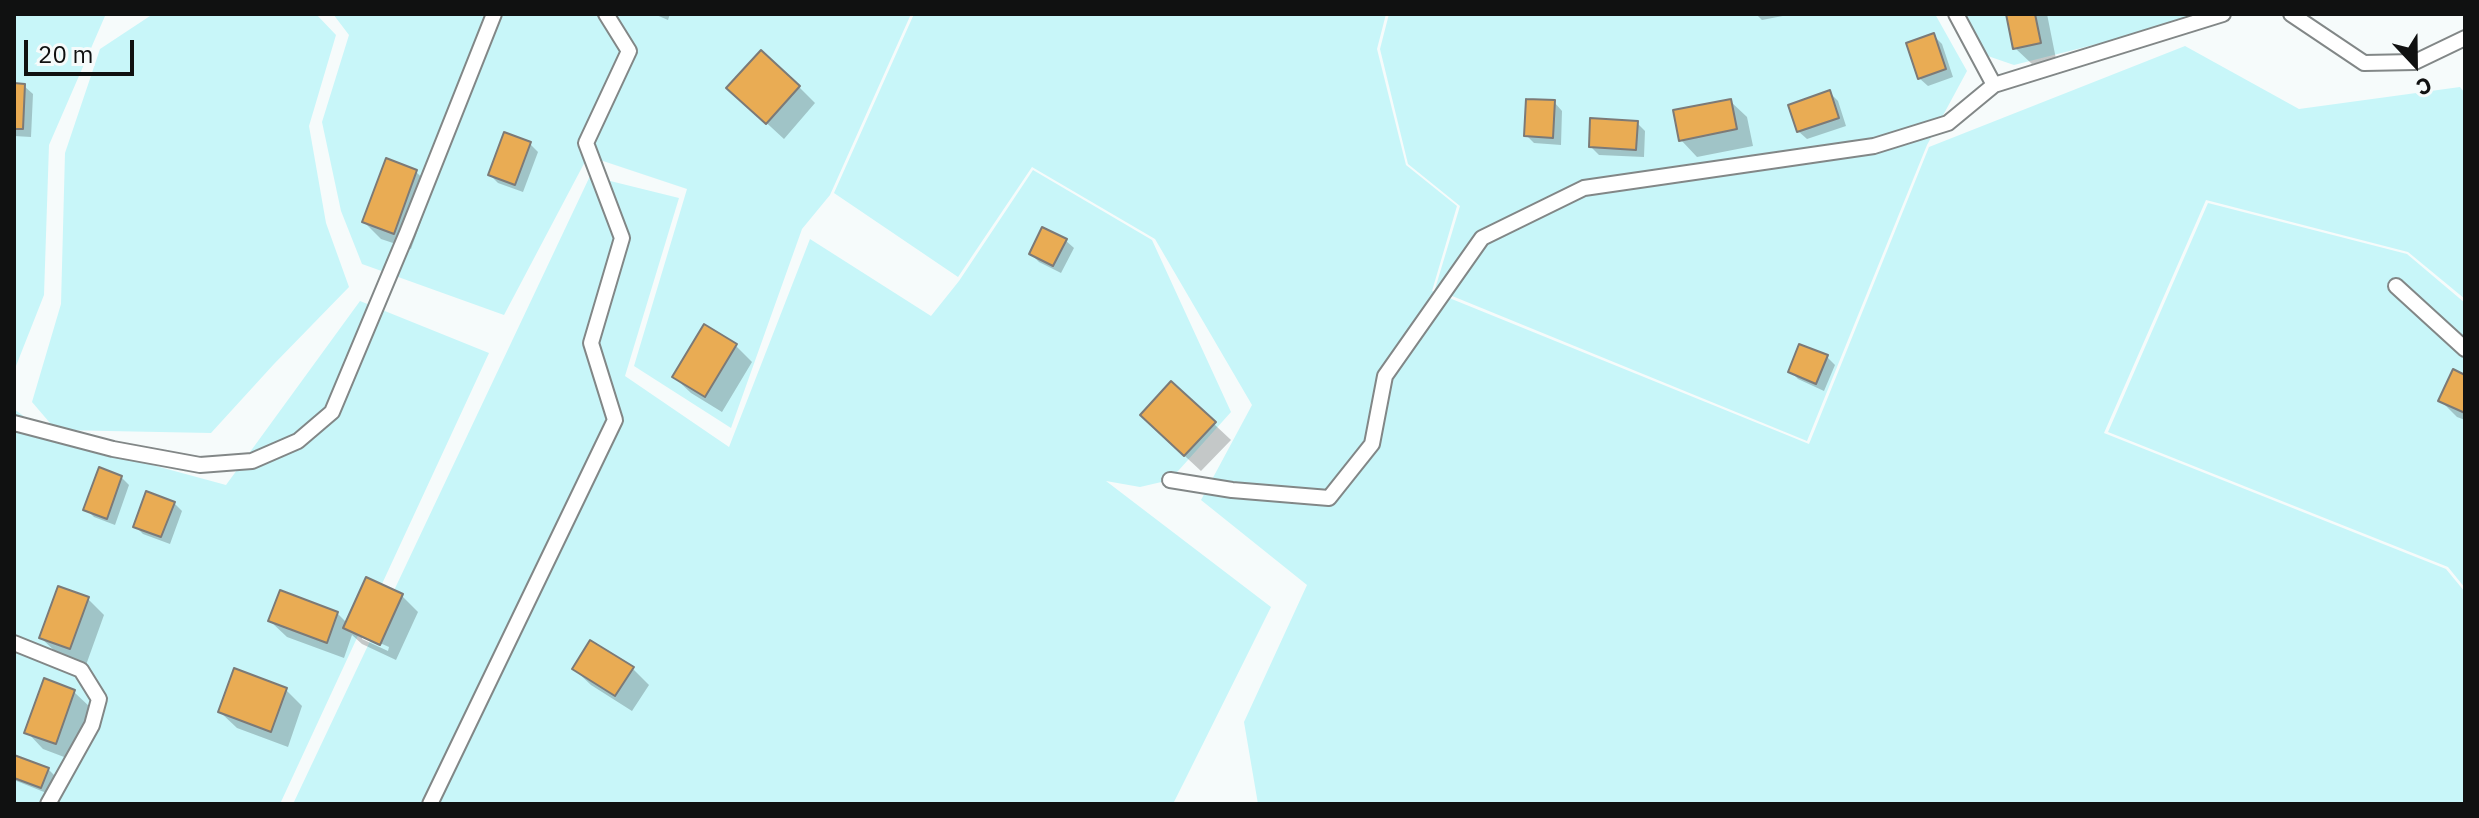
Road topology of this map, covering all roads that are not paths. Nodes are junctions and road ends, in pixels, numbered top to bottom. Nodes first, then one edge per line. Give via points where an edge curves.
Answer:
1 (494, 14) edge
2 (606, 14) edge
3 (1956, 14) edge
4 (2223, 14) edge
5 (2291, 14) edge
6 (2465, 38) edge
7 (1994, 85) junction
8 (2396, 286) dead end
9 (2465, 349) edge
10 (14, 423) edge
11 (1170, 480) dead end
12 (14, 643) edge
13 (48, 804) edge
14 (430, 804) edge

1 - 10 lane via 332,412 298,441 252,461 200,465
2 - 14 lane via 629,51 586,143 622,238 591,343 615,420
3 - 7 lane
4 - 7 lane
5 - 6 lane via 2364,63 2415,62
7 - 11 lane via 1948,123 1874,146 1584,188 1482,238 1385,376 1372,444 1329,498
8 - 9 lane
12 - 13 lane via 81,670 99,699 92,725

